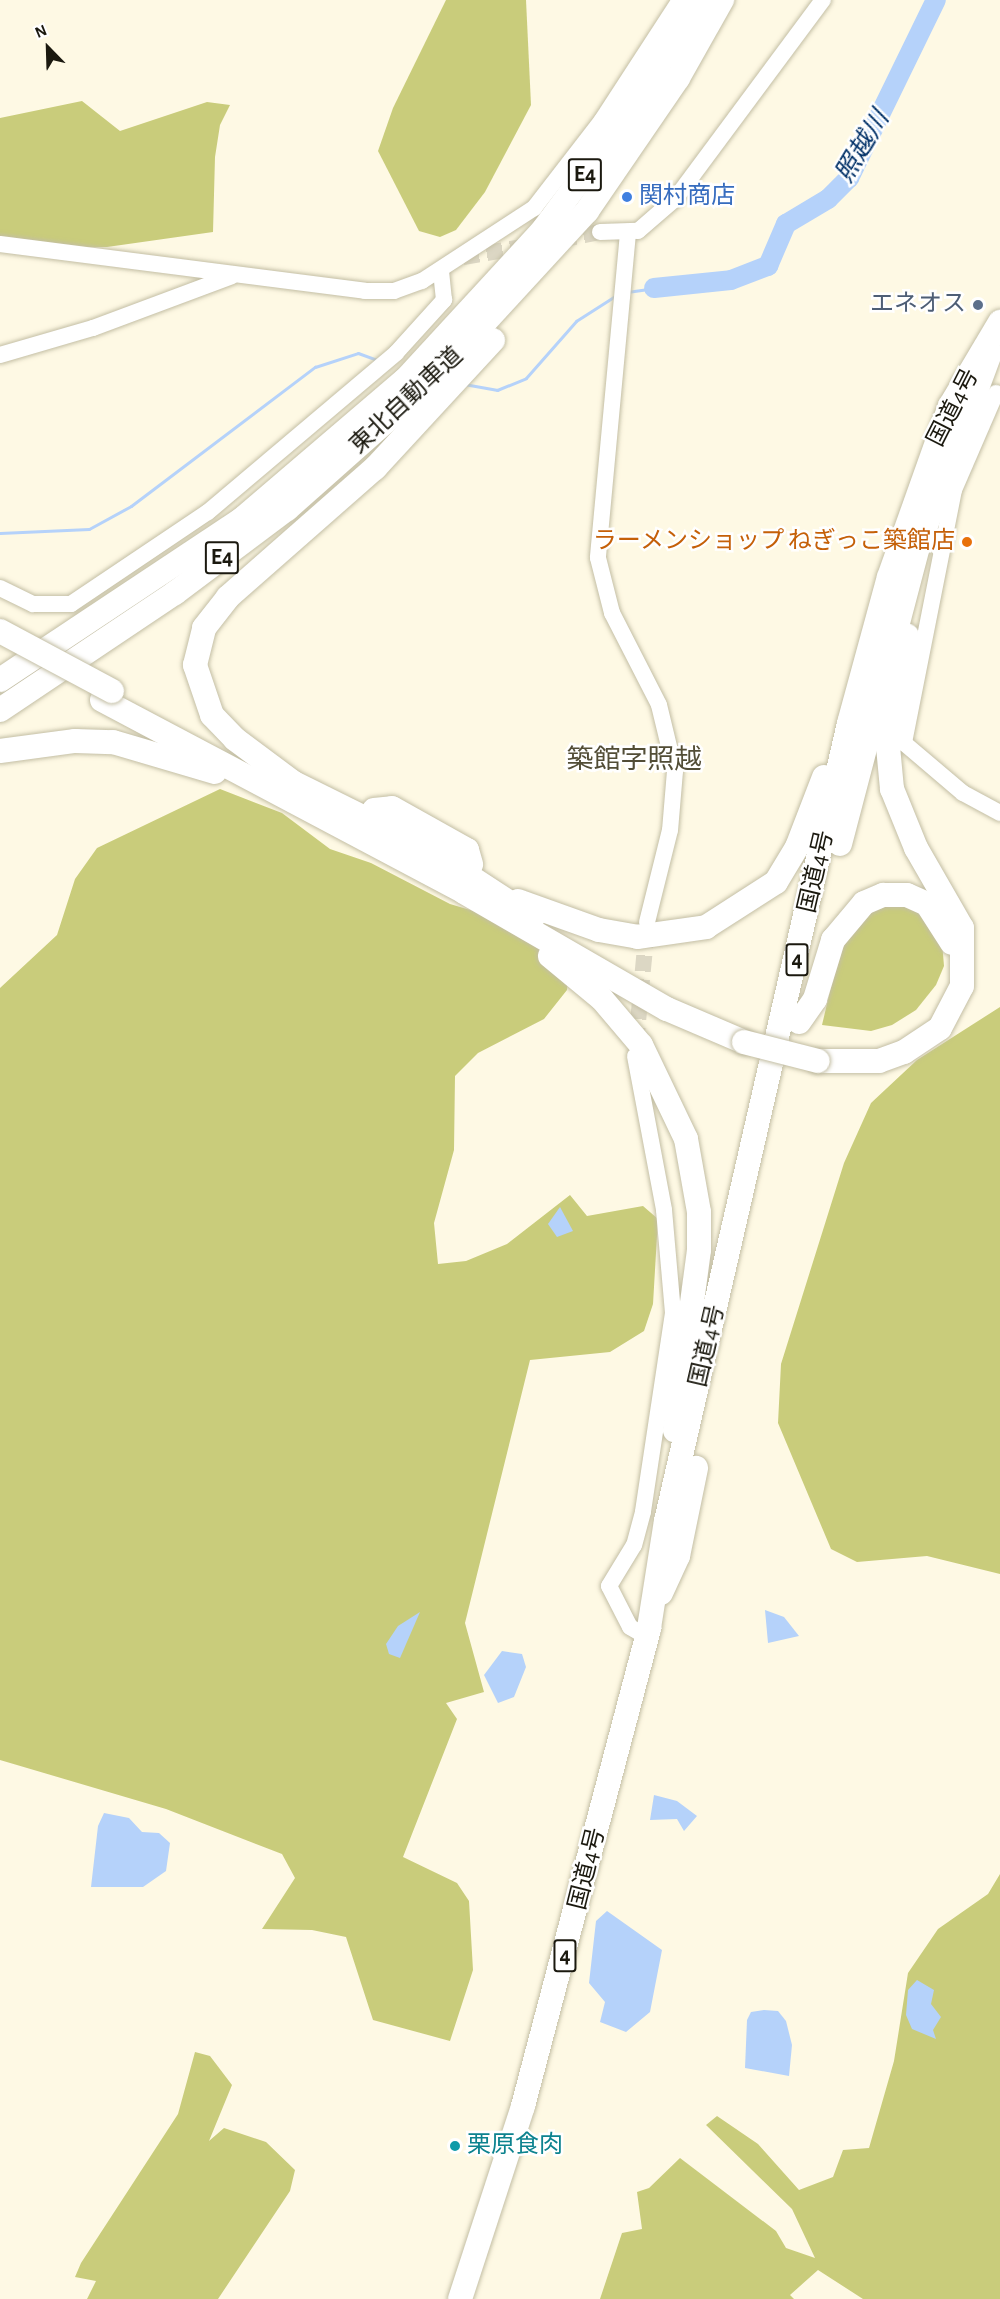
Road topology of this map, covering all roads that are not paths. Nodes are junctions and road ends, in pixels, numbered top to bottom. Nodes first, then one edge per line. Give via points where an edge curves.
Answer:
1 (680, 0) edge
2 (698, 0) edge
3 (722, 0) edge
4 (823, 0) edge
5 (600, 232) tunnel mouth
6 (628, 233) junction
7 (0, 244) edge
8 (441, 270) junction
9 (233, 276) junction
10 (998, 326) edge
11 (469, 341) junction
12 (0, 355) edge
13 (436, 390) junction
14 (996, 393) dead end
15 (946, 465) junction
16 (906, 518) junction
17 (918, 547) junction
18 (0, 588) edge
19 (0, 631) edge
20 (0, 645) edge
21 (0, 680) edge
22 (107, 695) junction
23 (0, 710) edge
24 (0, 751) edge
25 (297, 795) junction
26 (349, 809) junction
27 (1000, 813) edge
28 (490, 891) junction
29 (647, 922) tunnel mouth
30 (799, 1022) junction
31 (819, 1054) junction
32 (635, 1056) tunnel mouth
33 (666, 1521) junction
34 (653, 1608) junction
35 (646, 1637) junction
36 (460, 2299) edge

1 - 8 street via 602,120 534,208
2 - 11 highway, 東北自動車道 / E4 via 595,163
3 - 11 highway, E4 via 635,144 531,297
4 - 6 street via 675,200
5 - 6 street
6 - 29 street via 625,306 613,359 598,558 612,613 658,705 675,771 675,801
7 - 9 street
8 - 9 street via 394,291
8 - 18 street via 444,300 396,353 208,512 71,604 33,604
9 - 12 street via 93,328
10 - 15 highway, 国道4号 / 4 via 982,384
11 - 13 highway
11 - 21 highway, 東北自動車道 / E4 via 405,380 242,519
13 - 23 highway, 東北自動車道 / E4 via 175,593
13 - 25 highway via 375,468 228,597 204,628 195,665 212,715
14 - 15 street
15 - 16 highway, 国道4号 / 4
15 - 17 highway, 国道4号 / 4
15 - 27 street via 940,547 904,743 963,793
16 - 28 highway via 879,575 818,800 776,882 706,927 669,936 598,930
16 - 33 highway, 国道4号 / 4 via 849,723
17 - 30 highway, 国道4号 / 4 via 868,725
17 - 31 highway via 888,747 892,789 916,848 962,928 962,986 940,1028 904,1052 879,1061
19 - 22 highway, bridge
20 - 22 highway
22 - 25 highway
24 - 25 highway via 75,741 113,742
25 - 26 highway
25 - 28 highway via 372,846
26 - 28 highway
26 - 28 highway via 374,810
28 - 31 highway, bridge via 667,1009
28 - 33 highway via 619,1016 658,1071 686,1139 696,1185 699,1250
30 - 31 highway via 815,999 833,940 864,903 883,895 907,895 941,918 953,950 952,972 938,1010 921,1027 889,1045
30 - 34 highway, 国道4号 / 4 via 678,1556
32 - 35 street via 664,1210 674,1313 643,1512 634,1545 609,1586 630,1628
33 - 34 highway, 国道4号 / 4
34 - 35 highway, 国道4号 / 4
35 - 36 highway, 国道4号 / 4 via 530,2083

